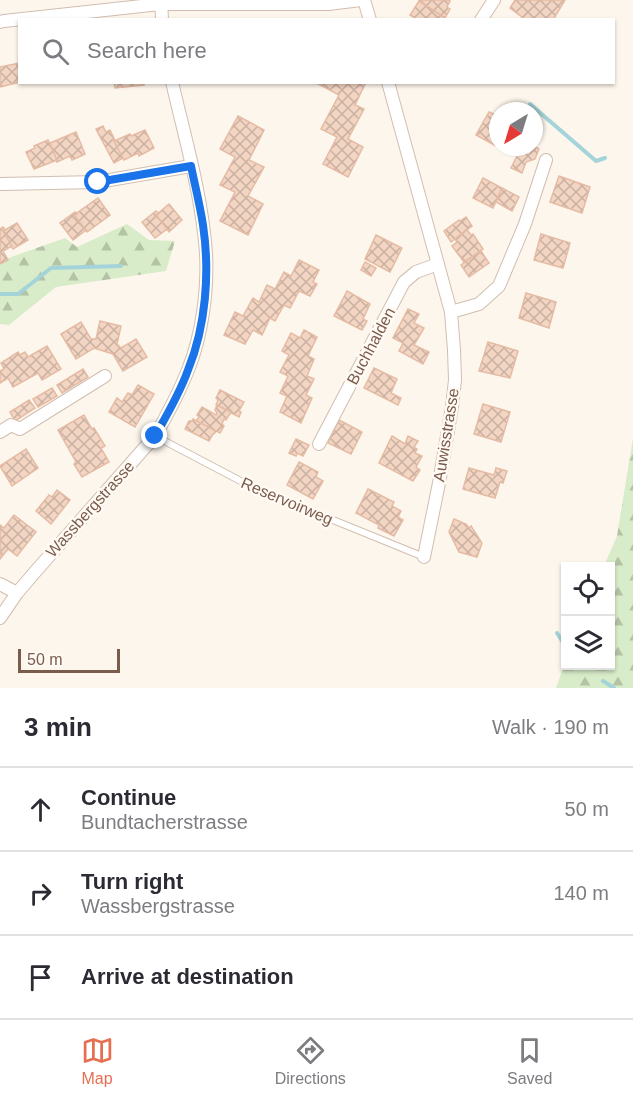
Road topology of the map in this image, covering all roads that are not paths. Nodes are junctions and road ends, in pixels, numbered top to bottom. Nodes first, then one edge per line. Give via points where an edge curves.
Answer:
1 (362, 0) edge
2 (494, 0) edge
3 (160, 2) edge
4 (32, 18) edge
5 (162, 18) edge
6 (369, 18) edge
7 (483, 18) edge
8 (18, 20) edge
9 (0, 22) edge
10 (172, 84) edge
11 (389, 84) edge
12 (546, 160) dead end
13 (191, 166) junction
14 (0, 184) edge
15 (438, 264) junction
16 (451, 312) junction
17 (105, 376) dead end
18 (0, 432) edge
19 (155, 436) junction
20 (319, 444) dead end
21 (424, 557) joint
22 (0, 584) edge
23 (17, 593) junction
24 (0, 618) edge

1 - 3 street via 328,4
1 - 6 street
2 - 7 street
3 - 4 street
3 - 5 street
8 - 9 street
10 - 13 street, Wassbergstrasse
11 - 15 street, Auwisstrasse
12 - 16 street via 499,286 478,304
13 - 14 street via 98,182
13 - 19 street, Wassbergstrasse via 203,224 205,298 189,370
15 - 16 street, Auwisstrasse
15 - 20 street, Buchhalden via 416,272 404,282
16 - 21 street, Auwisstrasse via 455,370 452,407
17 - 18 street via 20,429 11,425
19 - 21 lane, Reservoirweg via 252,487
19 - 23 street, Wassbergstrasse
22 - 23 street
23 - 24 street, Wassbergstrasse

